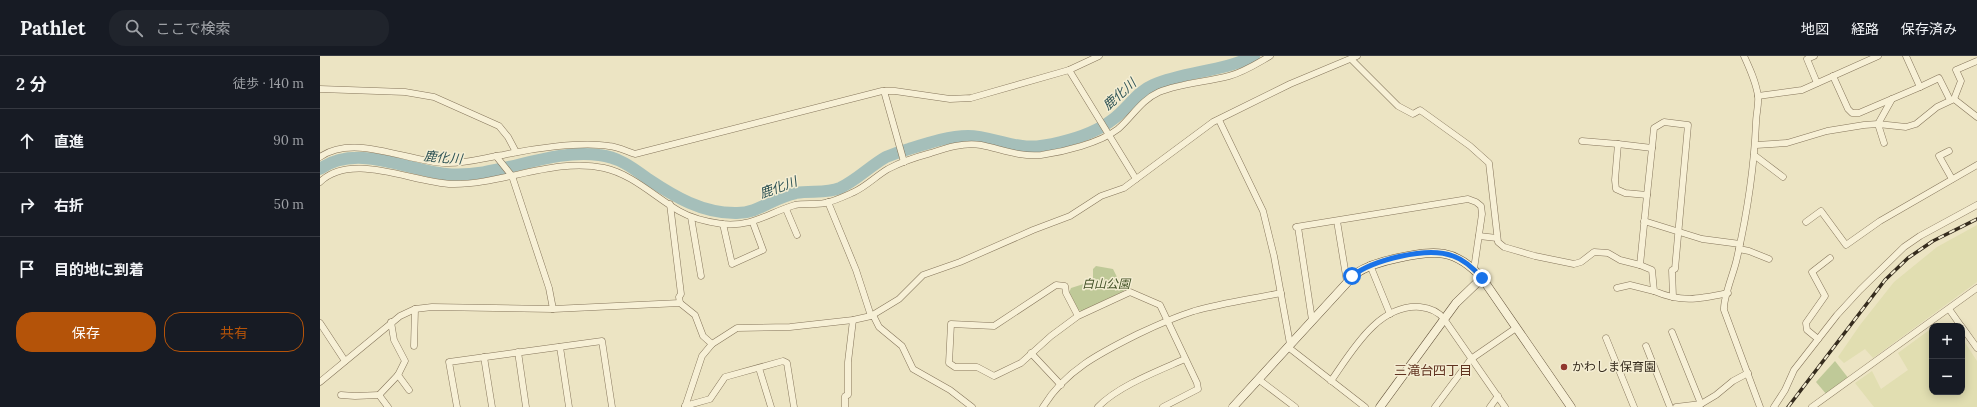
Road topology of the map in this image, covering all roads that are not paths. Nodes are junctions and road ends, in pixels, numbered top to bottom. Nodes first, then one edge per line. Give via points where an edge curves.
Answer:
1 (1098, 56) edge
2 (1270, 56) edge
3 (1357, 56) edge
4 (1744, 56) edge
5 (1814, 56) edge
6 (1878, 56) edge
7 (1906, 56) edge
8 (1865, 58) edge
9 (1351, 59) junction
10 (1977, 61) edge
11 (1069, 70) junction
12 (1833, 76) junction
13 (1817, 83) junction
14 (1920, 87) junction
15 (320, 89) edge
16 (884, 91) junction
17 (1758, 96) junction
18 (1892, 98) junction
19 (1952, 100) junction
20 (1977, 117) edge
21 (1219, 120) junction
22 (1878, 124) junction
23 (1109, 136) junction
24 (1582, 140) dead end
25 (1884, 143) dead end
26 (1618, 144) junction
27 (1756, 145) junction
28 (1652, 148) junction
29 (1949, 151) dead end
30 (516, 152) junction
31 (1754, 155) junction
32 (320, 157) edge
33 (497, 157) junction
34 (903, 161) junction
35 (1977, 165) edge
36 (512, 176) junction
37 (1783, 177) dead end
38 (1136, 179) junction
39 (1952, 179) junction
40 (320, 182) edge
41 (1647, 195) junction
42 (828, 202) junction
43 (670, 204) junction
44 (1977, 205) edge
45 (786, 209) junction
46 (691, 217) junction
47 (1337, 221) junction
48 (1644, 221) junction
49 (753, 222) junction
50 (1806, 222) dead end
51 (723, 224) junction
52 (1678, 231) junction
53 (797, 235) dead end
54 (1479, 236) junction
55 (1498, 238) junction
56 (1740, 246) junction
57 (1830, 258) dead end
58 (1769, 259) dead end
59 (1370, 265) junction
60 (1640, 265) junction
61 (1474, 268) junction
62 (701, 276) dead end
63 (1482, 278) junction
64 (1347, 282) junction
65 (1617, 288) dead end
66 (1977, 288) edge
67 (1654, 291) junction
68 (1281, 293) junction
69 (1728, 293) junction
70 (1673, 297) junction
71 (680, 303) junction
72 (415, 309) junction
73 (553, 309) junction
74 (1949, 309) junction
75 (1390, 314) junction
76 (872, 316) junction
77 (1078, 316) junction
78 (1444, 319) junction
79 (853, 320) junction
80 (1312, 320) junction
81 (1166, 321) junction
82 (391, 322) junction
83 (320, 323) edge
84 (1959, 323) edge
85 (1516, 328) junction
86 (1965, 331) edge
87 (1672, 332) dead end
88 (1606, 338) dead end
89 (1818, 340) junction
90 (712, 344) junction
91 (414, 346) dead end
92 (1289, 346) junction
93 (1646, 346) dead end
94 (560, 347) junction
95 (1977, 348) edge
96 (518, 352) junction
97 (1031, 353) junction
98 (484, 357) junction
99 (1471, 358) junction
100 (1184, 359) junction
101 (345, 361) junction
102 (759, 368) junction
103 (1748, 373) junction
104 (398, 375) junction
105 (1258, 378) junction
106 (1330, 381) junction
107 (320, 382) edge
108 (1061, 385) junction
109 (409, 390) dead end
110 (340, 395) dead end
111 (379, 395) junction
112 (1498, 396) junction
113 (1701, 404) junction
114 (685, 406) edge
115 (1045, 406) edge
116 (388, 407) edge
117 (457, 407) edge
118 (492, 407) edge
119 (526, 407) edge
120 (569, 407) edge
121 (612, 407) edge
122 (771, 407) edge
123 (794, 407) edge
124 (845, 407) edge
125 (972, 407) edge
126 (1098, 407) edge
127 (1163, 407) edge
128 (1232, 407) edge
129 (1295, 407) edge
130 (1366, 407) edge
131 (1380, 407) edge
132 (1435, 407) edge
133 (1490, 407) edge
134 (1505, 407) edge
135 (1571, 407) edge
136 (1634, 407) edge
137 (1670, 407) edge
138 (1676, 407) edge
139 (1760, 407) edge
140 (1774, 407) edge
141 (1812, 407) edge

1 - 11 street
2 - 23 street via 1230,76 1158,93 1144,101 1124,124
3 - 9 street
4 - 17 street via 1753,74
5 - 13 street via 1807,59
6 - 8 street
7 - 14 street
8 - 12 street
9 - 21 street via 1290,84
9 - 55 street via 1398,106 1413,114 1420,110 1489,163
10 - 19 street via 1956,70 1961,81
11 - 16 street via 971,98
11 - 23 street
12 - 13 street
12 - 18 street via 1852,113 1859,113
13 - 17 street via 1802,90
14 - 18 street
14 - 19 street via 1939,78
15 - 30 street via 405,92 434,97 499,126
16 - 30 street via 635,154 597,144
16 - 34 street
17 - 27 street
18 - 22 street
19 - 20 street
19 - 22 street via 1937,106 1920,121 1906,127
21 - 38 street via 1195,134
21 - 68 street via 1263,212
22 - 25 street
22 - 27 street via 1827,131 1787,143
23 - 34 street via 1041,155 1022,155 966,144
23 - 38 street
24 - 26 street
26 - 28 street
26 - 41 street via 1616,189 1625,193
27 - 31 street
28 - 41 street
28 - 52 street via 1654,128 1664,122 1688,125
29 - 39 street via 1939,156
30 - 33 street
31 - 37 street
31 - 56 street
32 - 33 street via 339,149 355,148 436,163 463,163
33 - 36 street
34 - 42 street via 862,188
35 - 39 street
36 - 40 street via 451,184 353,168 334,172
36 - 43 street via 573,166 601,167 627,177
36 - 73 street via 550,288
38 - 76 street via 1121,189 1101,196 1070,216 924,275 899,300
39 - 50 street via 1880,221 1846,245 1821,211
41 - 48 street
42 - 45 street via 804,203
42 - 76 street
43 - 46 street
43 - 71 street
44 - 89 street via 1926,232 1904,247 1860,290
45 - 49 street
45 - 53 street
46 - 51 street
46 - 62 street
47 - 54 street via 1468,199 1476,202 1482,210
47 - 64 street
47 - 80 street via 1297,227
48 - 52 street
48 - 60 street
49 - 51 street
49 - 51 street via 763,250 732,264
52 - 56 street via 1702,239
52 - 70 street via 1675,267 1672,270
54 - 55 street
54 - 61 street
55 - 60 street via 1498,242 1504,247 1568,264 1581,262 1594,252 1608,253 1620,260
56 - 58 street
56 - 69 street
57 - 89 street via 1812,272 1825,296 1806,323 1807,330
59 - 61 street via 1436,252 1454,256
59 - 64 street
59 - 75 street
60 - 67 street via 1652,270
61 - 63 street
63 - 78 street via 1456,303
63 - 85 street
64 - 80 street
65 - 67 street via 1630,285
66 - 74 street
67 - 70 street
68 - 81 street via 1205,308
68 - 92 street
69 - 70 street via 1706,299
69 - 103 street via 1724,303 1725,315
71 - 73 street
71 - 90 street via 695,315 703,336
72 - 73 street
72 - 82 street
72 - 91 street
74 - 84 street
74 - 141 street
75 - 78 street via 1412,306 1429,308
75 - 106 street via 1372,327
76 - 79 street
76 - 125 street via 879,327 902,346 913,369 950,390
77 - 81 street via 1130,292 1160,305
77 - 97 street
77 - 97 street via 1065,286 1056,285 994,326 951,324 949,363 955,367 977,367 994,376 1021,363
78 - 99 street
78 - 131 street
79 - 90 street via 790,327 744,326
79 - 124 street
80 - 92 street
81 - 100 street
81 - 108 street via 1092,358 1075,370
82 - 101 street
82 - 104 street via 394,340 405,361
83 - 101 street
85 - 99 street
85 - 135 street
86 - 95 street
87 - 113 street
88 - 136 street
89 - 140 street via 1794,370
90 - 114 street via 702,356
92 - 105 street
92 - 106 street
93 - 137 street
94 - 96 street
94 - 120 street
94 - 121 street via 602,341
96 - 98 street
96 - 119 street
97 - 108 street
98 - 117 street via 449,362
98 - 118 street
99 - 112 street
99 - 132 street
100 - 126 street via 1108,397
100 - 127 street via 1198,389
101 - 107 street
102 - 114 street via 726,377 710,398
102 - 122 street
102 - 123 street via 783,361 787,363
103 - 113 street
103 - 139 street
104 - 109 street
104 - 111 street
105 - 128 street
105 - 129 street
106 - 130 street
108 - 115 street
110 - 111 street
111 - 116 street
112 - 133 street
112 - 134 street
113 - 138 street

